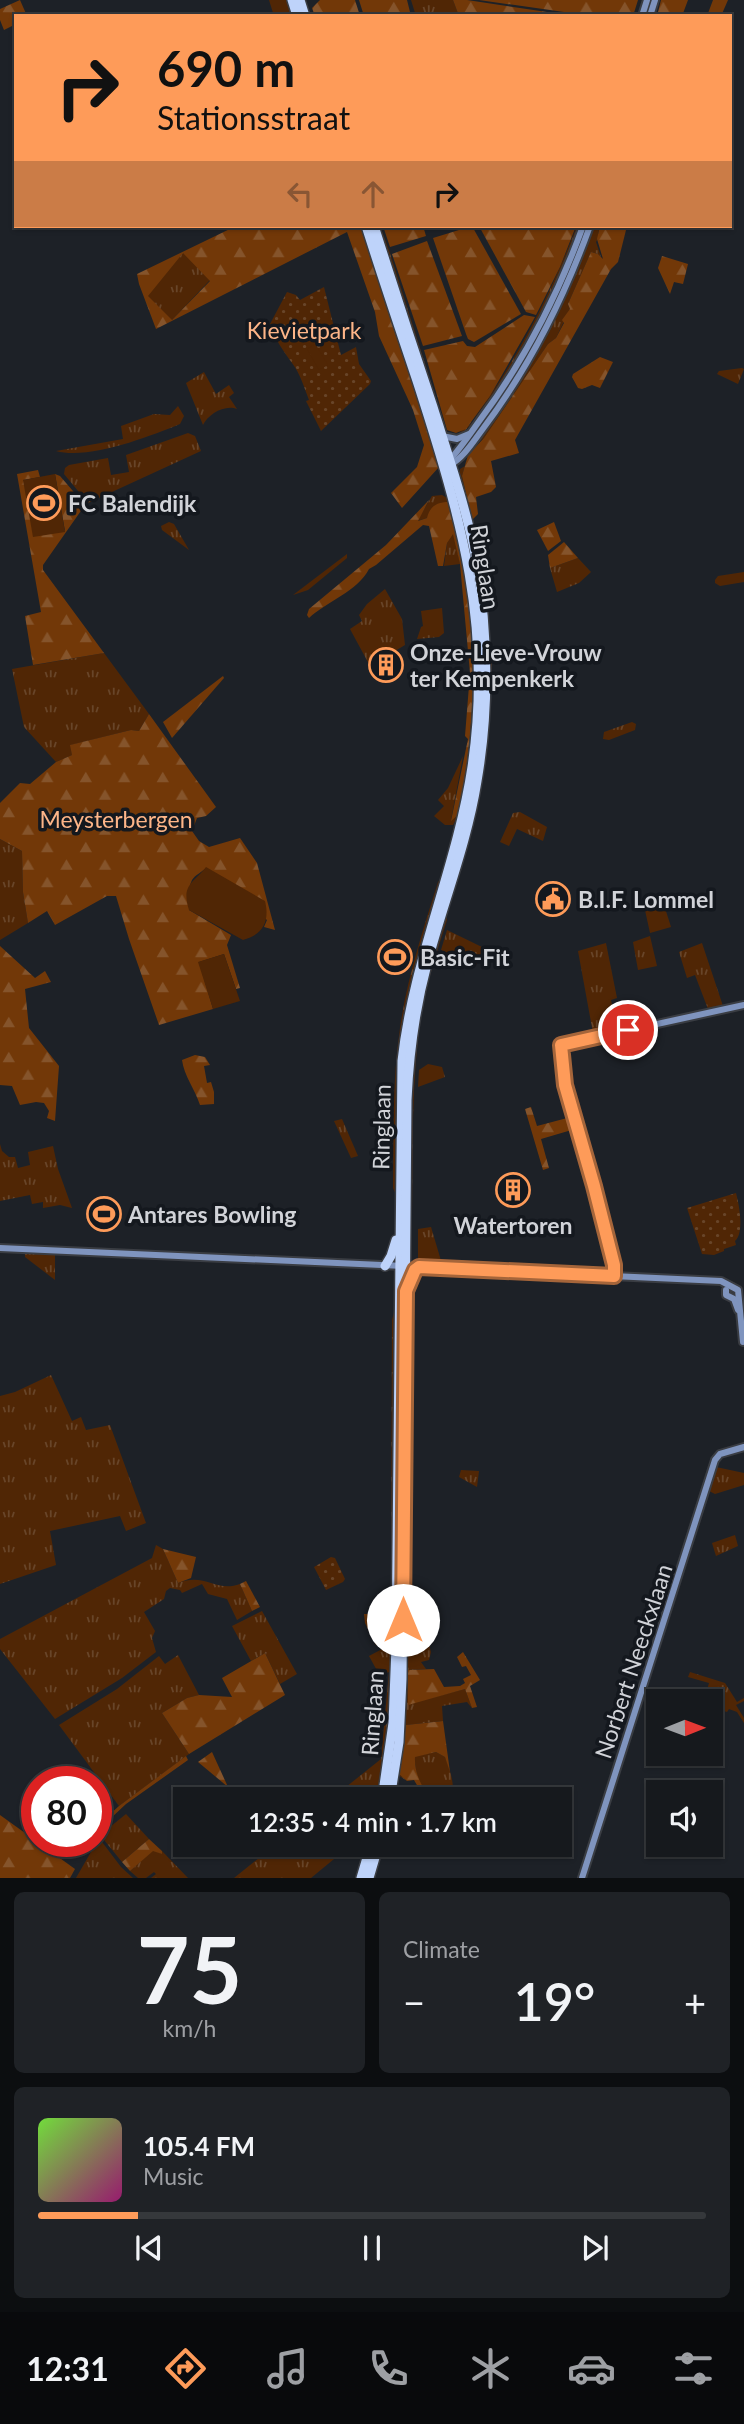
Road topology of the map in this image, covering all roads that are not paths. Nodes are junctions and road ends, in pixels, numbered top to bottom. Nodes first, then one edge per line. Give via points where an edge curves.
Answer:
1 (367, 228) edge
2 (375, 228) edge
3 (582, 228) edge
4 (589, 228) edge
5 (471, 433) junction
6 (442, 436) junction
7 (461, 456) junction
8 (448, 464) junction
9 (458, 485) junction
10 (744, 1005) edge
11 (399, 1235) junction
12 (0, 1248) edge
13 (385, 1266) junction
14 (402, 1266) junction
15 (419, 1267) junction
16 (614, 1276) junction
17 (728, 1289) junction
18 (406, 1291) junction
19 (736, 1297) junction
20 (741, 1317) edge
21 (744, 1342) edge
22 (744, 1447) edge
23 (384, 1787) edge
24 (392, 1787) edge
25 (367, 1857) edge
26 (375, 1857) edge
27 (361, 1878) edge
28 (369, 1878) edge
29 (582, 1878) edge

1 - 8 highway
2 - 6 highway
3 - 5 main road via 543,317 513,372
4 - 7 main road via 533,352 491,419
5 - 6 main road via 460,439
5 - 8 main road
6 - 8 highway
7 - 8 main road
7 - 9 main road, Ringlaan
8 - 9 highway, Ringlaan
8 - 11 highway, Ringlaan via 473,591 476,736 461,826 407,1021 401,1081
9 - 14 highway, Ringlaan via 479,584 485,709 473,805 427,963 412,1034
10 - 16 main road via 561,1045 565,1085
11 - 13 highway
11 - 14 highway, Ringlaan
12 - 13 main road
13 - 14 main road
14 - 15 main road
14 - 18 highway, Ringlaan
14 - 23 highway, Ringlaan via 395,1673
15 - 16 main road
15 - 18 highway
16 - 17 main road via 721,1281
17 - 19 main road via 728,1298
17 - 19 main road via 738,1289
18 - 24 highway, Ringlaan via 402,1679
19 - 20 main road
20 - 21 main road
22 - 29 main road, Norbert Neeckxlaan via 718,1455
25 - 27 highway
26 - 28 highway

